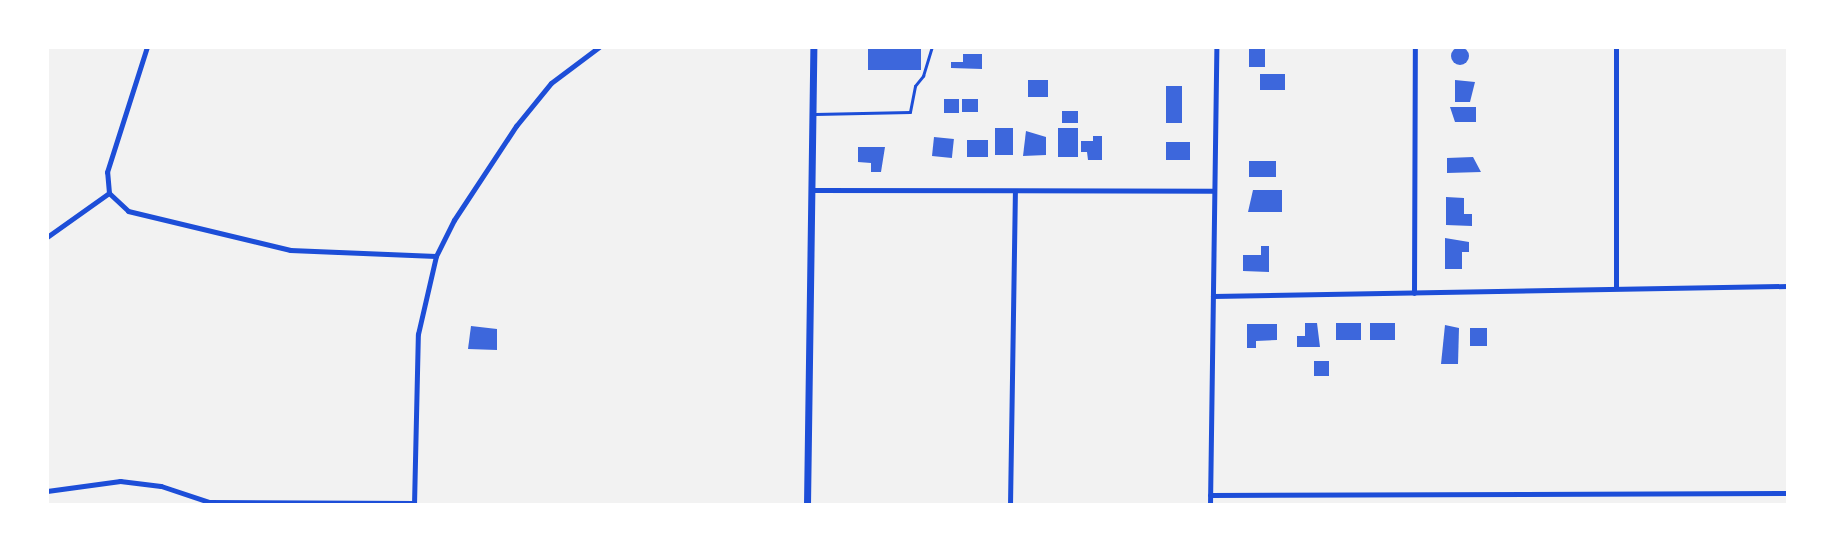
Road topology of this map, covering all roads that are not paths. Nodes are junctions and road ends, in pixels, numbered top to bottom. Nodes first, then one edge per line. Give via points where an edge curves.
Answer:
1 (147, 47) edge
2 (599, 47) edge
3 (813, 47) edge
4 (932, 47) edge
5 (1216, 47) edge
6 (1415, 47) edge
7 (1616, 47) edge
8 (812, 114) junction
9 (811, 190) junction
10 (1015, 191) junction
11 (1214, 191) junction
12 (109, 193) junction
13 (47, 237) edge
14 (436, 256) junction
15 (1788, 286) edge
16 (1616, 288) junction
17 (1415, 293) junction
18 (1213, 296) junction
19 (47, 491) edge
20 (1788, 493) edge
21 (1210, 495) junction
22 (414, 504) edge
23 (807, 505) edge
24 (1010, 505) edge
25 (1210, 505) edge

1 - 12 street via 107,172
2 - 14 street via 551,83 516,126 478,180
3 - 8 street
4 - 8 lane via 915,86 910,112
5 - 11 street
6 - 17 street
7 - 16 street
8 - 9 street
9 - 10 street
9 - 23 street
10 - 11 street
10 - 24 street
11 - 18 street
12 - 13 street
12 - 14 street via 128,211 290,250
14 - 22 street via 418,334
15 - 16 street
16 - 17 street
17 - 18 street
18 - 21 street
19 - 22 street via 120,481 161,486 209,502
20 - 21 street
21 - 25 street

